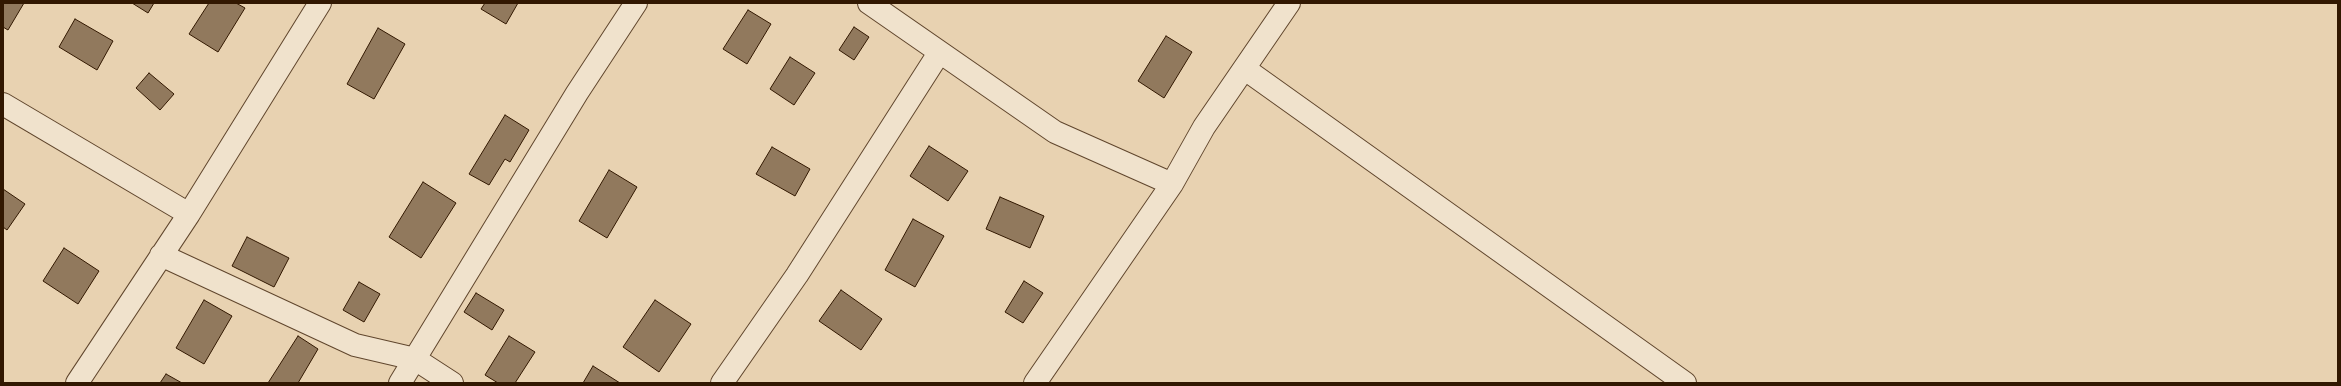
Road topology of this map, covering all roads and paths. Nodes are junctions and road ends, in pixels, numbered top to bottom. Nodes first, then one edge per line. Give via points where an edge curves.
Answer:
1 (320, 3) edge
2 (636, 3) edge
3 (869, 3) edge
4 (1289, 3) edge
5 (939, 53) junction
6 (1244, 69) junction
7 (3, 104) edge
8 (1172, 184) junction
9 (189, 214) junction
10 (161, 255) junction
11 (415, 359) junction
12 (77, 383) edge
13 (400, 383) edge
14 (452, 383) edge
15 (722, 383) edge
16 (1035, 383) edge
17 (1685, 383) edge

1 - 9 street
2 - 11 street
3 - 5 street
4 - 6 street
5 - 8 street via 1055,132
5 - 15 street via 797,275
6 - 8 street via 1204,127
6 - 17 street
7 - 9 street
8 - 16 street
9 - 10 street
10 - 11 street via 355,345
10 - 12 street
11 - 13 street
11 - 14 street

